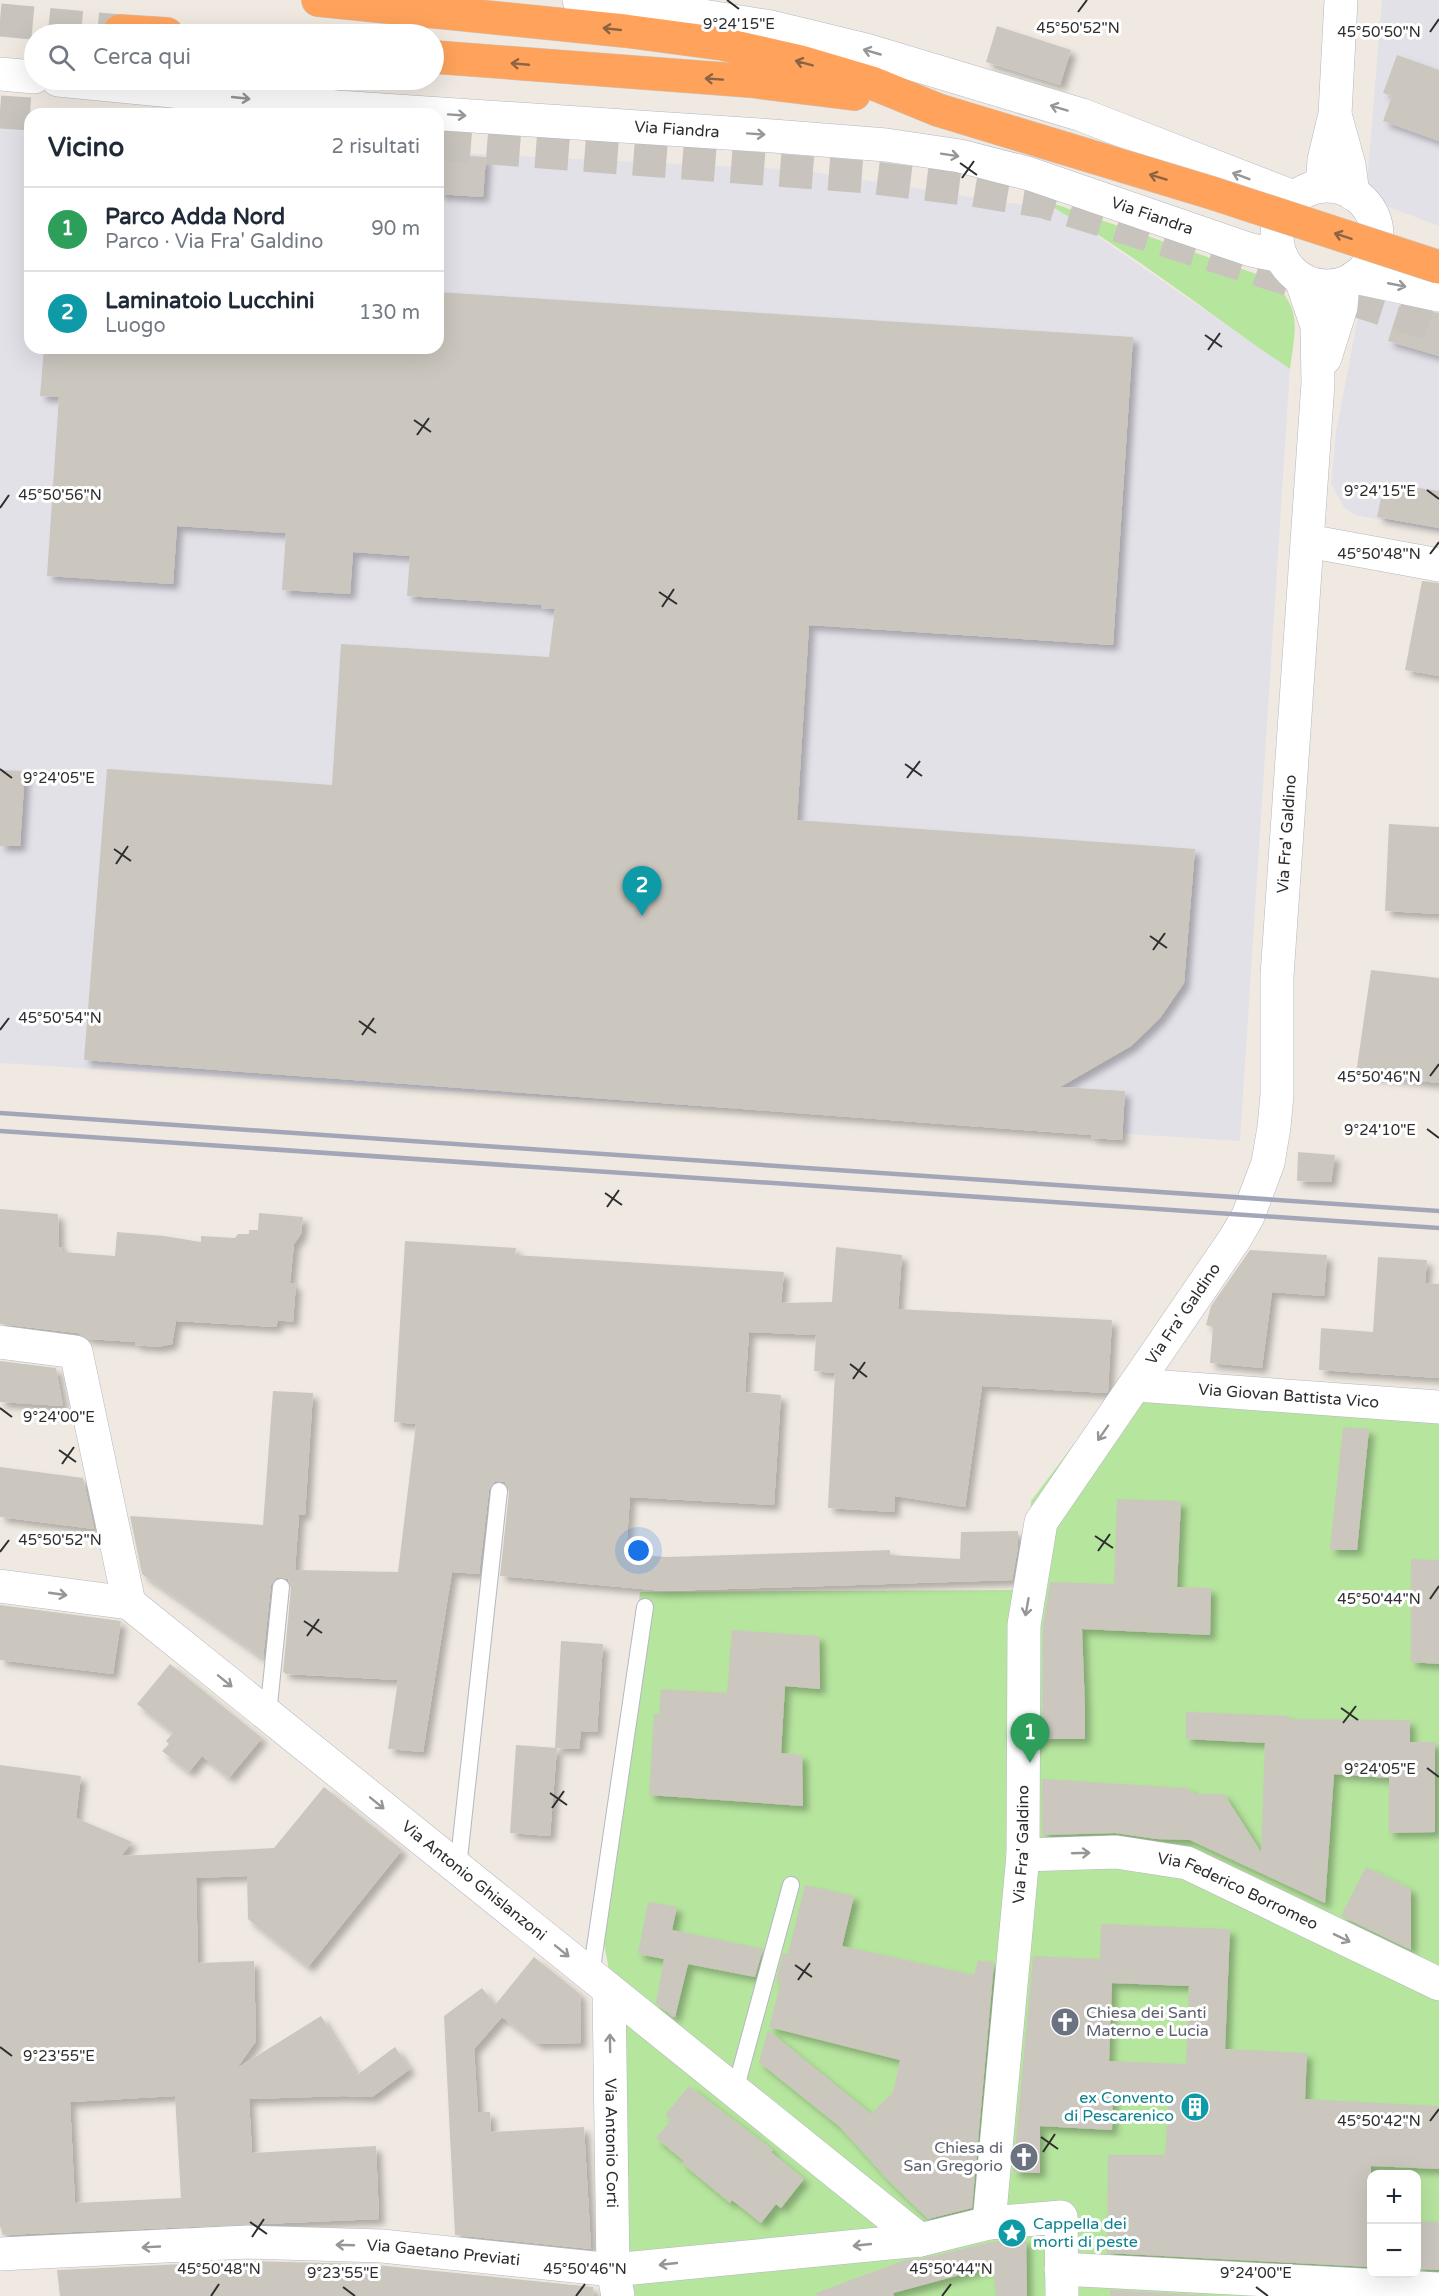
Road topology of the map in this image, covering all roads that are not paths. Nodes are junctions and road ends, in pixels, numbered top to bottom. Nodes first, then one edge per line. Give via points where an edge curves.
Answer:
1 (318, 0) edge
2 (579, 0) edge
3 (1341, 0) edge
4 (444, 58) edge
5 (0, 74) edge
6 (24, 76) edge
7 (161, 90) edge
8 (351, 108) edge
9 (938, 110) junction
10 (444, 114) edge
11 (1336, 199) junction
12 (1439, 255) edge
13 (1291, 267) junction
14 (1439, 267) edge
15 (1349, 280) junction
16 (1439, 295) edge
17 (1318, 383) junction
18 (1308, 541) junction
19 (1439, 565) edge
20 (0, 1342) edge
21 (1137, 1385) junction
22 (1439, 1407) edge
23 (499, 1491) dead end
24 (0, 1586) edge
25 (281, 1587) dead end
26 (129, 1603) junction
27 (645, 1607) dead end
28 (268, 1715) junction
29 (1023, 1855) junction
30 (458, 1868) junction
31 (790, 1885) dead end
32 (600, 1982) junction
33 (1439, 1984) edge
34 (735, 2091) junction
35 (989, 2223) junction
36 (920, 2240) junction
37 (0, 2254) edge
38 (615, 2283) edge
39 (1062, 2283) edge
40 (1418, 2291) edge

9 -> 1 highway via 872,83 722,44
11 -> 2 street via 1082,115 866,50 771,27
3 - 11 street via 1335,114 1349,165
9 -> 4 highway via 750,81
5 - 6 street
7 -> 8 street, Via Fiandra
14 -> 9 highway, bridge
10 -> 13 street, Via Fiandra via 886,145 960,156 1030,174
11 - 12 street
11 - 13 street via 1285,209 1277,240
11 - 15 street via 1377,234 1368,266
13 - 15 street via 1316,285
13 - 17 street, Via Fra' Galdino via 1317,326
15 -> 16 street
15 - 17 street, Via Fra' Galdino
17 - 18 street, Via Fra' Galdino
18 - 19 street
18 - 21 street, Via Fra' Galdino via 1277,976 1277,1095 1268,1163 1248,1216
20 - 26 street via 76,1352
21 - 22 street, Via Giovan Battista Vico
21 -> 29 street, Via Fra' Galdino via 1041,1522 1024,1625
23 - 30 lane
24 -> 26 street
25 - 28 lane
26 -> 28 street, Via Antonio Ghislanzoni
27 - 32 lane
28 -> 30 street, Via Antonio Ghislanzoni
29 -> 33 street, Via Federico Borromeo via 1116,1852 1187,1863
29 - 35 street, Via Fra' Galdino
30 -> 32 street, Via Antonio Ghislanzoni
31 - 34 lane
32 - 34 street, Via Antonio Ghislanzoni
38 -> 32 street, Via Antonio Corti
34 - 36 street, Via Antonio Ghislanzoni
35 - 36 street, Via Gaetano Previati
35 - 39 street, Via Gaetano Previati via 1060,2217
36 -> 38 street, Via Gaetano Previati
38 -> 37 street, Via Gaetano Previati via 382,2246 247,2242
39 - 40 street via 1376,2286

